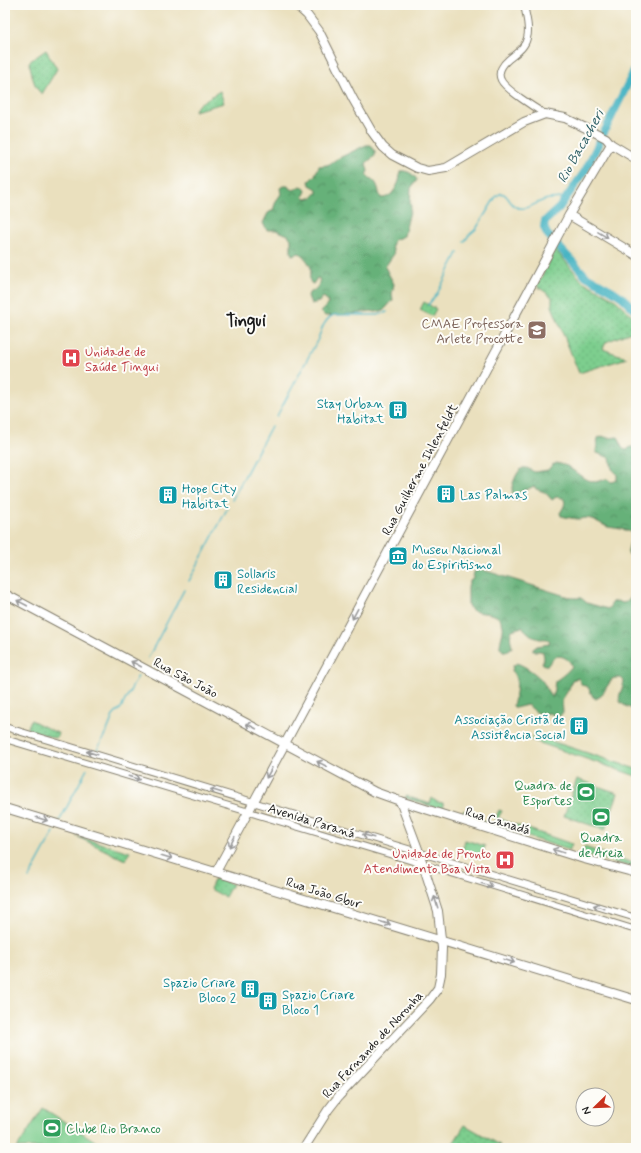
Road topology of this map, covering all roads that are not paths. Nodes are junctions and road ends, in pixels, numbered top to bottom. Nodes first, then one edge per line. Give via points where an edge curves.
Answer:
1 (296, 5) edge
2 (524, 5) edge
3 (544, 114) junction
4 (603, 140) junction
5 (636, 159) edge
6 (569, 215) junction
7 (636, 255) edge
8 (5, 594) edge
9 (5, 727) edge
10 (21, 732) junction
11 (5, 739) edge
12 (17, 742) junction
13 (285, 744) junction
14 (356, 782) joint
15 (400, 802) junction
16 (251, 807) junction
17 (5, 808) edge
18 (421, 858) junction
19 (216, 872) junction
20 (636, 873) edge
21 (636, 918) edge
22 (636, 930) edge
23 (441, 941) junction
24 (636, 1000) edge
25 (304, 1148) edge

1 - 3 main road via 319,31 353,99 383,147 392,155 417,168 428,171 446,168 524,122
2 - 3 street via 528,29 526,41 503,65 500,77 508,88
3 - 4 main road via 565,118
4 - 5 main road
4 - 6 main road, Rua Guilherme Ihlenfeldt
6 -> 7 main road
6 -> 13 main road, Rua Guilherme Ihlenfeldt
13 -> 8 main road, Rua São João
9 - 10 street, Avenida Paraná
10 - 12 street
16 -> 10 street, Avenida Paraná
11 - 12 street, Avenida Paraná
12 -> 16 street, Avenida Paraná
14 -> 13 main road, Rua São João
13 -> 16 main road, Rua Guilherme Ihlenfeldt
14 - 15 main road, Rua Canadá
15 - 18 main road, Rua Fernando de Noronha
20 -> 15 main road, Rua Canadá
18 -> 16 street, Avenida Paraná
16 - 18 street, Avenida Paraná
16 -> 19 main road, Rua Guilherme Ihlenfeldt
17 -> 19 main road, Rua João Gbur
21 -> 18 street, Avenida Paraná
18 -> 22 street, Avenida Paraná
23 -> 18 main road, Rua Fernando de Noronha via 437,904
19 -> 23 main road, Rua João Gbur
23 -> 24 main road, Rua João Gbur
23 - 25 main road, Rua Fernando de Noronha via 442,974 433,996 339,1096

